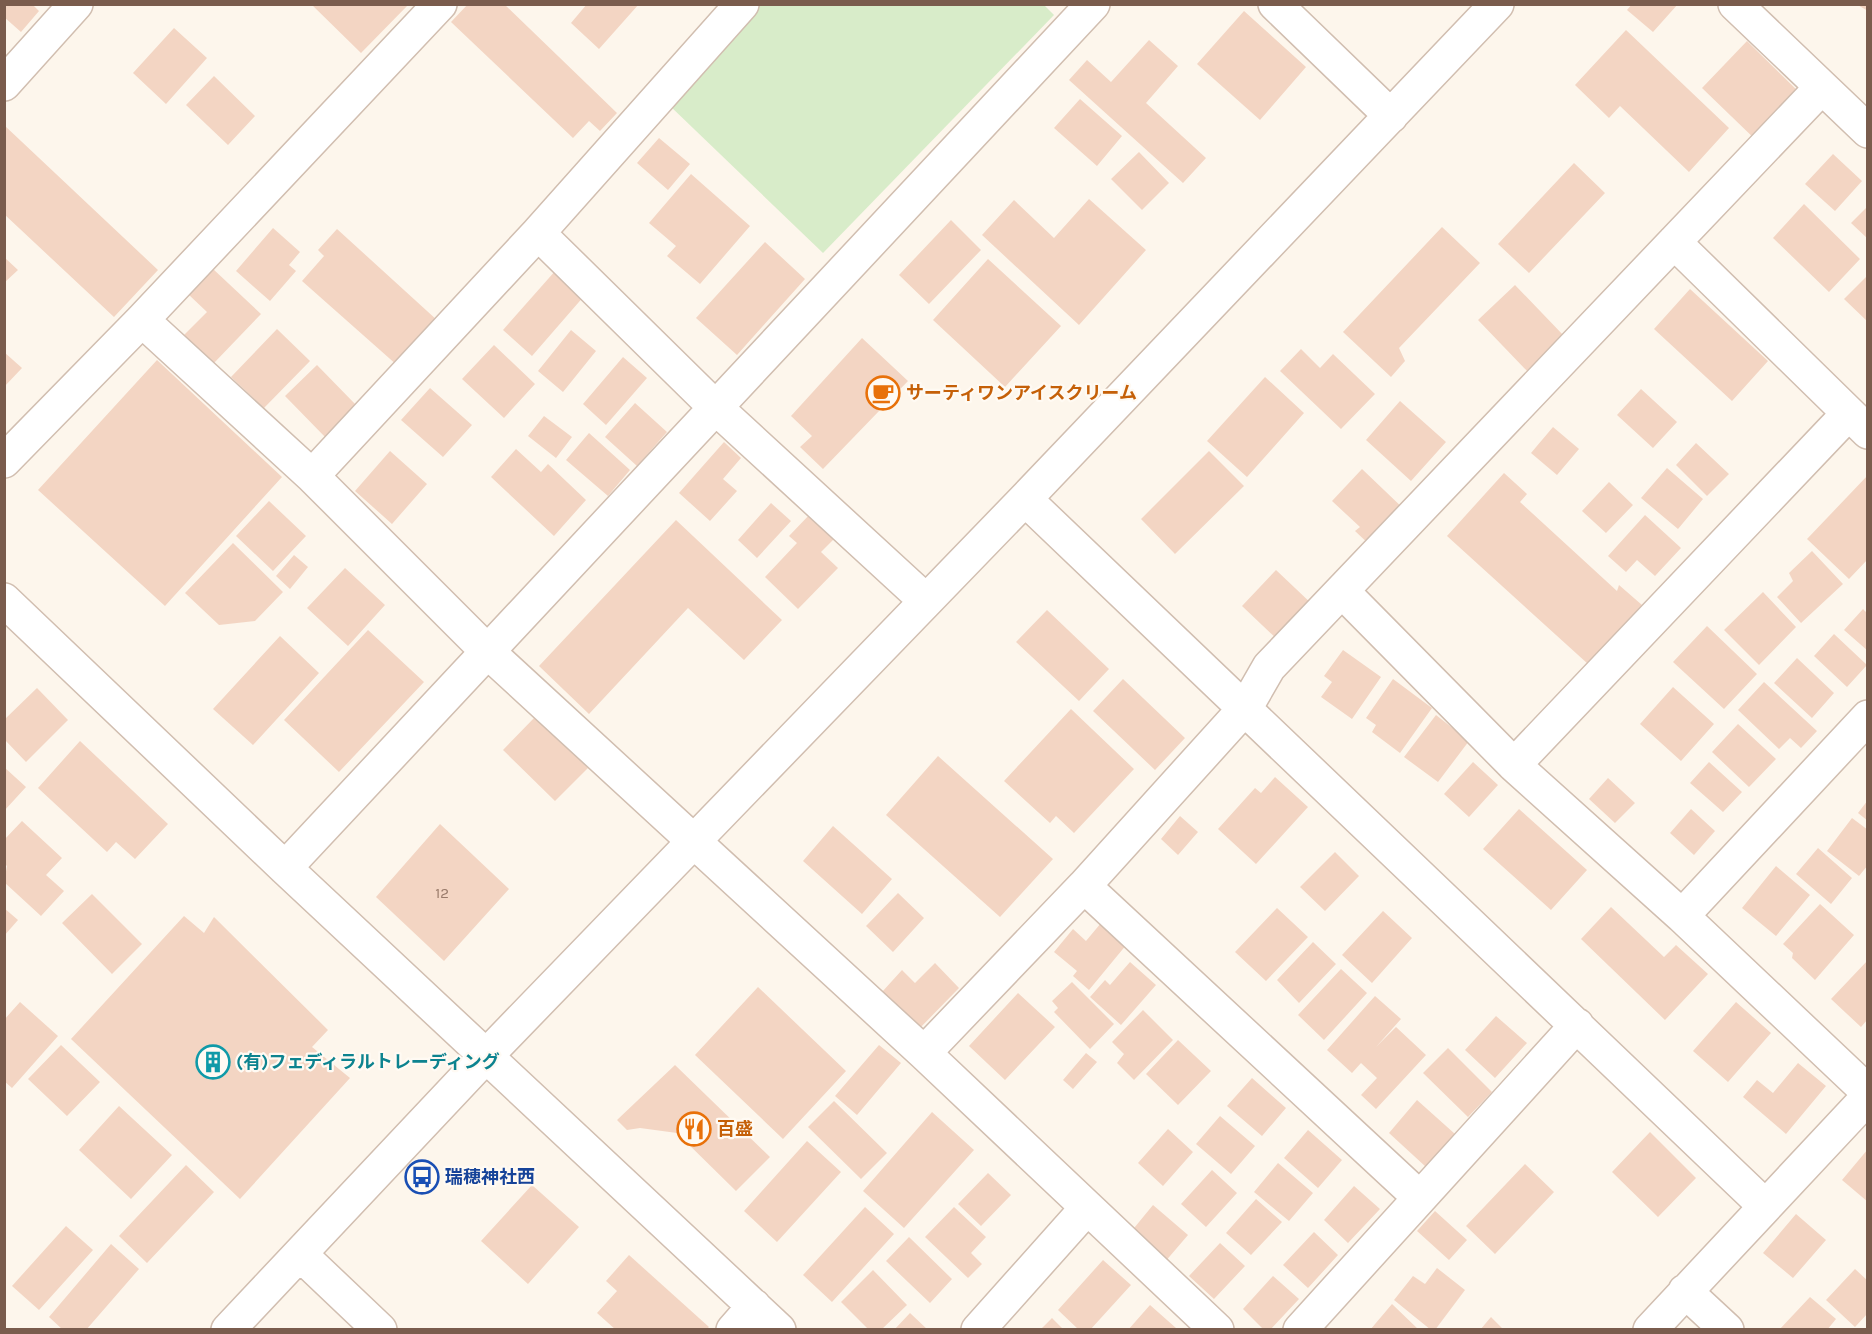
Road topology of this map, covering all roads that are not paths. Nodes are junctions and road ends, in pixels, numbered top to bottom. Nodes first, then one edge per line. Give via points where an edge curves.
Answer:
1 (76, 4) edge
2 (440, 4) edge
3 (741, 4) edge
4 (1275, 4) edge
5 (1497, 4) edge
6 (1735, 4) edge
7 (1082, 8) edge
8 (4, 84) edge
9 (1821, 88) junction
10 (1391, 116) junction
11 (1868, 131) edge
12 (538, 233) junction
13 (1674, 242) junction
14 (142, 320) junction
15 (715, 407) junction
16 (1858, 423) edge
17 (4, 461) edge
18 (312, 476) junction
19 (1025, 499) junction
20 (1342, 591) junction
21 (925, 600) junction
22 (9, 614) edge
23 (487, 651) junction
24 (1246, 707) junction
25 (1868, 717) edge
26 (1514, 765) junction
27 (692, 841) junction
28 (285, 868) junction
29 (1084, 886) junction
30 (1682, 916) junction
31 (1577, 1025) junction
32 (924, 1053) junction
33 (487, 1055) junction
34 (1868, 1095) edge
35 (1419, 1197) junction
36 (1764, 1206) junction
37 (1086, 1209) junction
38 (300, 1254) junction
39 (1685, 1292) junction
40 (743, 1318) edge
41 (228, 1329) edge
42 (380, 1329) edge
43 (779, 1329) edge
44 (978, 1329) edge
45 (1217, 1329) edge
46 (1300, 1329) edge
47 (1650, 1329) edge
48 (1727, 1329) edge

1 - 8 street
2 - 14 street
3 - 12 street
4 - 10 street
5 - 10 street
6 - 9 street
7 - 15 street
9 - 11 street
9 - 13 street
10 - 19 street
12 - 15 street
12 - 18 street
13 - 16 street
13 - 20 street
14 - 17 street
14 - 18 street
15 - 21 street
15 - 23 street
16 - 26 street
18 - 23 street
19 - 21 street
19 - 24 street
20 - 24 street via 1269,667
20 - 26 street
21 - 27 street
22 - 28 street
23 - 27 street
23 - 28 street
24 - 29 street
24 - 31 street
25 - 30 street
26 - 30 street
27 - 32 street
27 - 33 street
28 - 33 street
29 - 32 street
29 - 35 street
30 - 34 street
31 - 35 street
31 - 36 street
32 - 37 street
33 - 38 street
33 - 40 street
34 - 36 street
35 - 46 street
36 - 39 street
37 - 44 street
37 - 45 street
38 - 41 street
38 - 42 street
39 - 47 street
39 - 48 street
40 - 43 street

